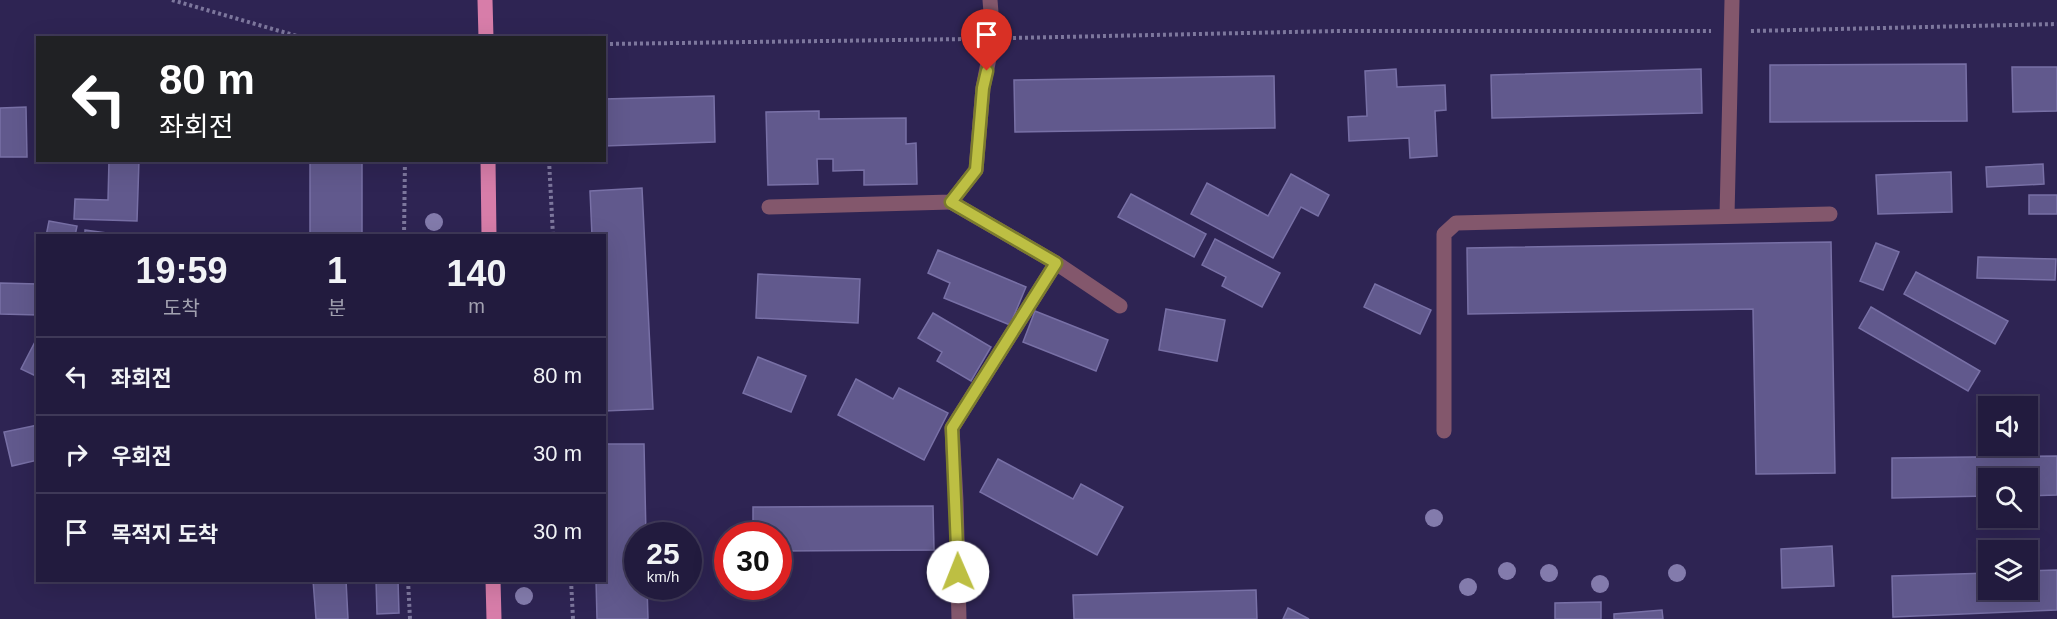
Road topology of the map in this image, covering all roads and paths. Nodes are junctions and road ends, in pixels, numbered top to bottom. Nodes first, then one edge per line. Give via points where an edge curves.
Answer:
1 (172, 0) edge
2 (485, 0) edge
3 (990, 0) edge
4 (1732, 0) edge
5 (2057, 24) edge
6 (1731, 31) junction
7 (297, 36) edge
8 (486, 36) edge
9 (993, 38) junction
10 (606, 44) edge
11 (405, 162) edge
12 (488, 162) edge
13 (549, 162) edge
14 (951, 202) junction
15 (769, 207) dead end
16 (1830, 214) dead end
17 (1726, 216) junction
18 (404, 234) edge
19 (489, 234) edge
20 (553, 234) edge
21 (1056, 263) junction
22 (1120, 306) dead end
23 (1444, 431) dead end
24 (408, 582) edge
25 (493, 582) edge
26 (571, 582) edge
27 (410, 619) edge
28 (494, 619) edge
29 (573, 619) edge
30 (959, 619) edge

1 - 7 path
2 - 8 main road
3 - 9 street
4 - 6 street
5 - 6 path
6 - 9 path via 1338,31
6 - 17 street
9 - 10 path
9 - 14 street via 983,88 976,170
11 - 18 path
12 - 19 main road
13 - 20 path
14 - 15 street
14 - 21 street
16 - 17 street
17 - 23 street via 1456,222 1444,234
21 - 22 street
21 - 30 street via 952,428
24 - 27 path
25 - 28 main road
26 - 29 path

